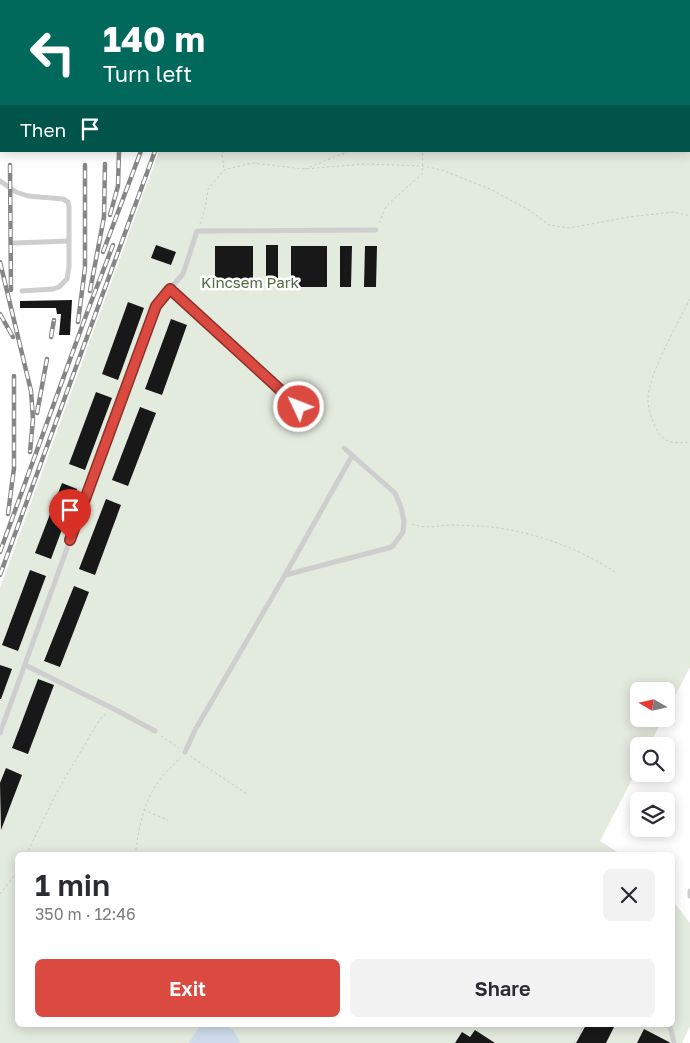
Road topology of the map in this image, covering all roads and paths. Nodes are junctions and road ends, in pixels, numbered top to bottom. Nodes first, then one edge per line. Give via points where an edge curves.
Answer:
1 (223, 152) edge
2 (346, 152) edge
3 (423, 152) edge
4 (423, 166) junction
5 (304, 169) junction
6 (224, 170) junction
7 (0, 181) edge
8 (690, 216) edge
9 (376, 230) joint
10 (197, 231) junction
11 (69, 241) junction
12 (14, 243) dead end
13 (170, 289) junction
14 (22, 291) dead end
15 (690, 299) edge
16 (299, 407) dead end
17 (690, 442) edge
18 (344, 448) dead end
19 (352, 456) junction
20 (404, 521) junction
21 (615, 572) dead end
22 (285, 575) junction
23 (25, 665) junction
24 (113, 708) junction
25 (155, 731) joint
26 (0, 733) edge
27 (185, 752) junction
28 (247, 794) dead end
29 (143, 809) junction
30 (168, 820) dead end
31 (27, 852) edge
32 (136, 852) edge
33 (15, 875) edge
34 (690, 891) edge
35 (0, 894) edge
36 (690, 896) edge
37 (583, 1027) edge
38 (669, 1027) edge
39 (574, 1043) edge
40 (674, 1043) edge

1 - 6 path
2 - 5 path
3 - 4 path
4 - 5 path via 366,164
4 - 8 path via 490,189 549,225 570,228 674,212
4 - 9 path via 422,174 386,206
5 - 6 path via 252,163
6 - 10 path via 208,189
7 - 11 lane via 22,194 66,200
9 - 10 lane
10 - 13 lane via 183,274
11 - 12 lane
11 - 14 lane via 69,271 62,284 53,290
13 - 16 lane
13 - 23 lane via 156,306
15 - 17 path via 652,378 648,401 658,435 674,444
18 - 19 lane
19 - 20 lane via 395,492
19 - 22 lane
20 - 21 path via 420,527 482,526 555,541
20 - 22 lane via 403,532 392,547
22 - 27 lane
23 - 24 lane
23 - 26 lane
24 - 25 lane
24 - 31 path via 100,719 83,747
25 - 27 path
27 - 28 path
27 - 29 path via 163,775
29 - 30 path
29 - 32 path
33 - 35 path
34 - 36 lane
37 - 39 path
38 - 40 lane

